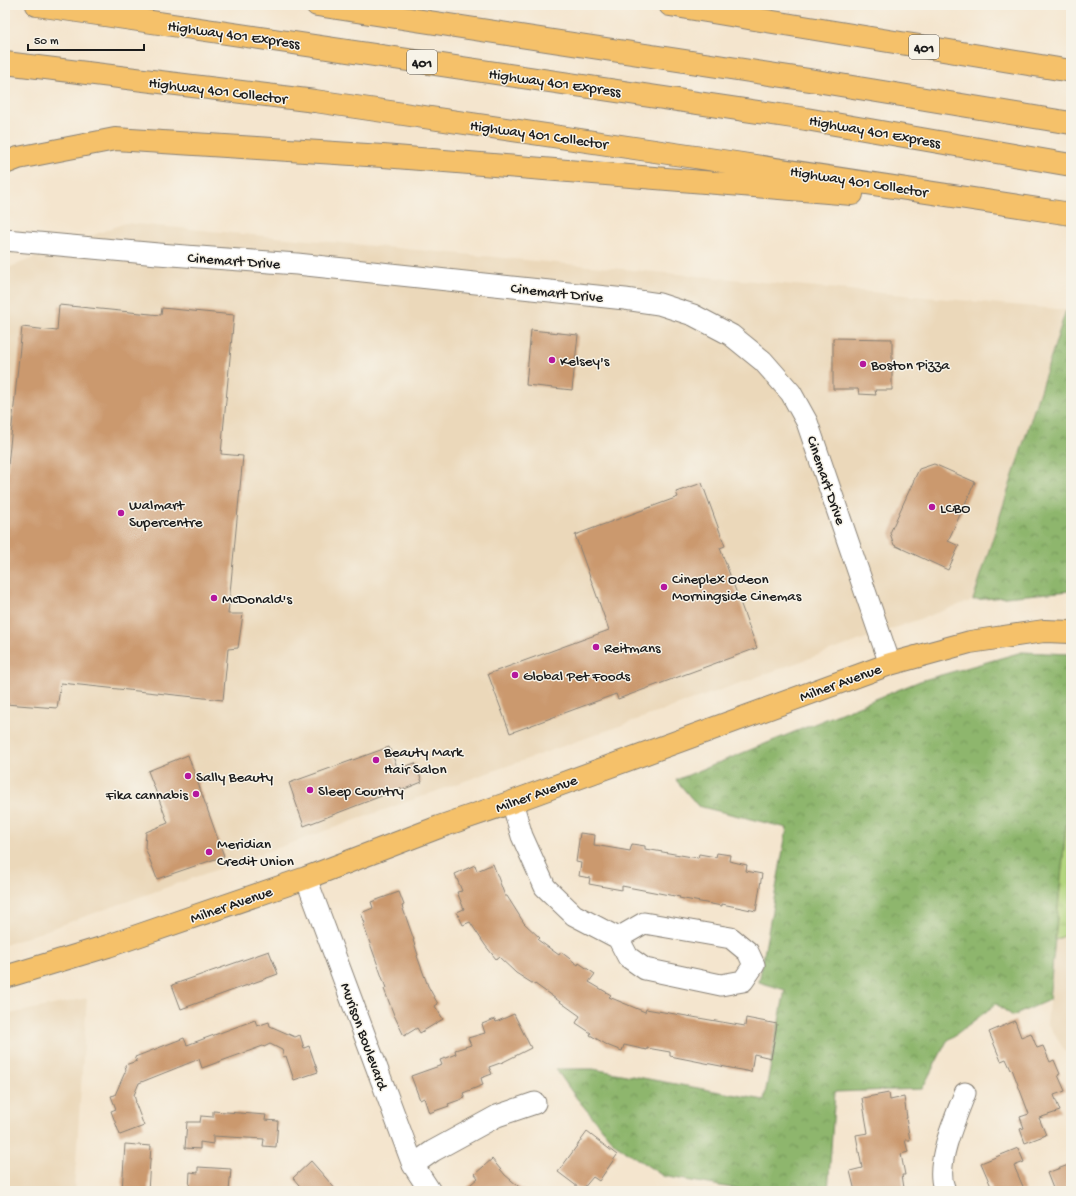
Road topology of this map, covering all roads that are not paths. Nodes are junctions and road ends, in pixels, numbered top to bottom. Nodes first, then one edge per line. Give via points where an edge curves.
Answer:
1 (38, 5) edge
2 (317, 5) edge
3 (670, 5) edge
4 (759, 5) edge
5 (778, 23) junction
6 (5, 64) edge
7 (1071, 71) edge
8 (1071, 123) edge
9 (5, 163) edge
10 (1071, 165) edge
11 (1045, 209) junction
12 (1071, 214) edge
13 (5, 240) edge
14 (1071, 632) edge
15 (890, 664) junction
16 (512, 802) junction
17 (306, 878) junction
18 (618, 938) junction
19 (5, 977) edge
20 (965, 1093) dead end
21 (535, 1103) dead end
22 (413, 1166) junction
23 (430, 1191) edge
24 (945, 1191) edge

1 - 10 main road, Highway 401 Express / 401 via 806,119
2 - 8 main road via 816,81
3 - 5 main road, 401
4 - 5 main road
5 - 7 main road, 401
6 - 11 main road, Highway 401 Collector via 315,101
9 - 11 main road via 18,158 115,139 391,157
11 - 12 main road, Highway 401 Collector
13 - 15 street, Cinemart Drive via 298,264 659,304 693,315 732,335 764,361 791,393 807,422
14 - 15 main road, Milner Avenue via 1044,632 970,642
15 - 16 main road, Milner Avenue
16 - 17 main road, Milner Avenue via 438,827
16 - 18 street via 522,836 545,887 574,915
17 - 19 main road, Milner Avenue via 108,946
17 - 22 street, Murison Boulevard
18 - 18 street via 644,923 731,938 748,952 754,965 743,981 721,985 645,969 628,957
20 - 24 street via 947,1141 942,1164
21 - 22 street via 497,1116 433,1151
22 - 23 street, Murison Boulevard

